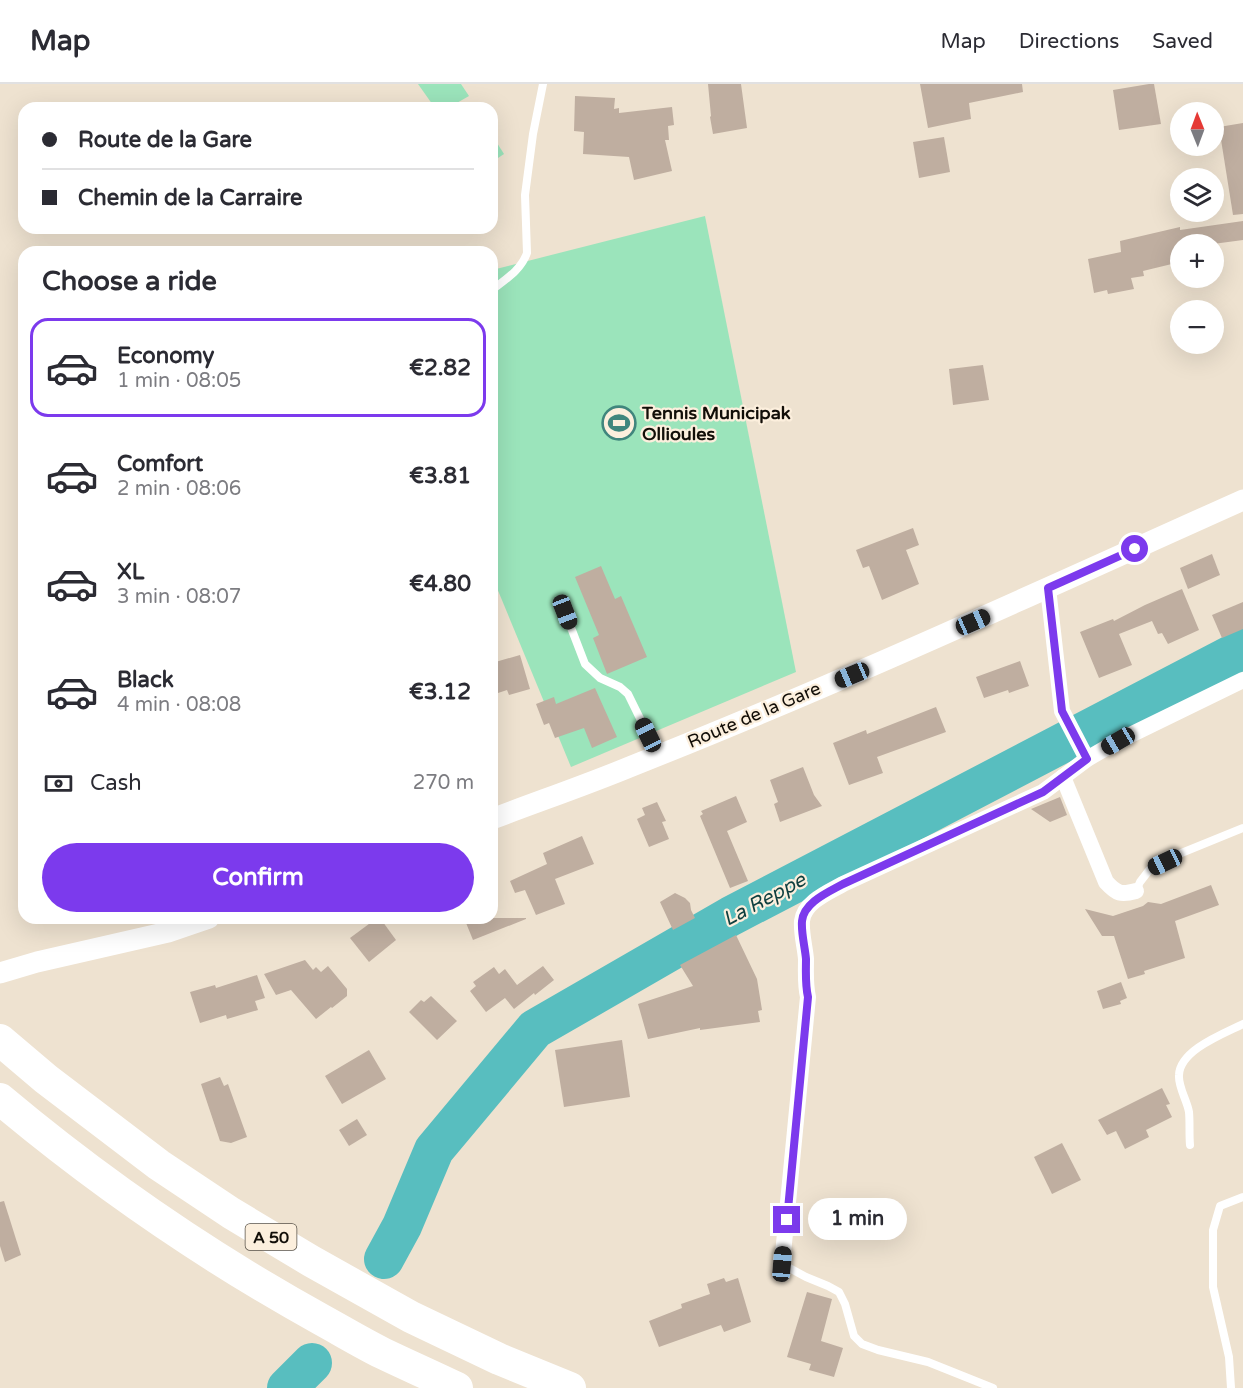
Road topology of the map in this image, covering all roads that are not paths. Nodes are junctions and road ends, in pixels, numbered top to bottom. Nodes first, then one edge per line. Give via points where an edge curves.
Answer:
1 (543, 84) edge
2 (498, 285) edge
3 (1243, 500) edge
4 (1048, 588) junction
5 (565, 612) dead end
6 (1243, 680) edge
7 (658, 755) junction
8 (1087, 759) junction
9 (1063, 777) junction
10 (498, 817) edge
11 (1243, 828) edge
12 (1136, 891) joint
13 (191, 924) edge
14 (0, 973) edge
15 (1243, 1024) edge
16 (0, 1040) edge
17 (0, 1099) edge
18 (1190, 1145) dead end
19 (1243, 1197) edge
20 (782, 1264) joint
21 (457, 1388) edge
22 (570, 1388) edge
23 (993, 1388) edge
24 (1231, 1388) edge

1 - 2 lane via 525,195 527,253 524,262
3 - 4 street, Route de la Gare
4 - 7 street, Route de la Gare
4 - 8 street via 1062,711
5 - 7 lane via 585,664 628,694
6 - 8 street
7 - 10 street, Route de la Gare
8 - 9 street
9 - 12 street via 1106,882 1123,895
9 - 20 street via 1043,792 843,884 808,907 802,919 808,997
11 - 12 lane via 1150,869
13 - 14 street
15 - 18 lane via 1199,1047 1181,1065 1179,1077 1189,1110
16 - 22 highway, A 50 via 159,1166 231,1213 411,1317
17 - 21 highway, A 50 via 142,1209 213,1256 372,1347
19 - 24 lane via 1220,1206 1214,1230 1213,1287 1229,1356
20 - 23 lane via 839,1292 854,1336 862,1344 928,1362

